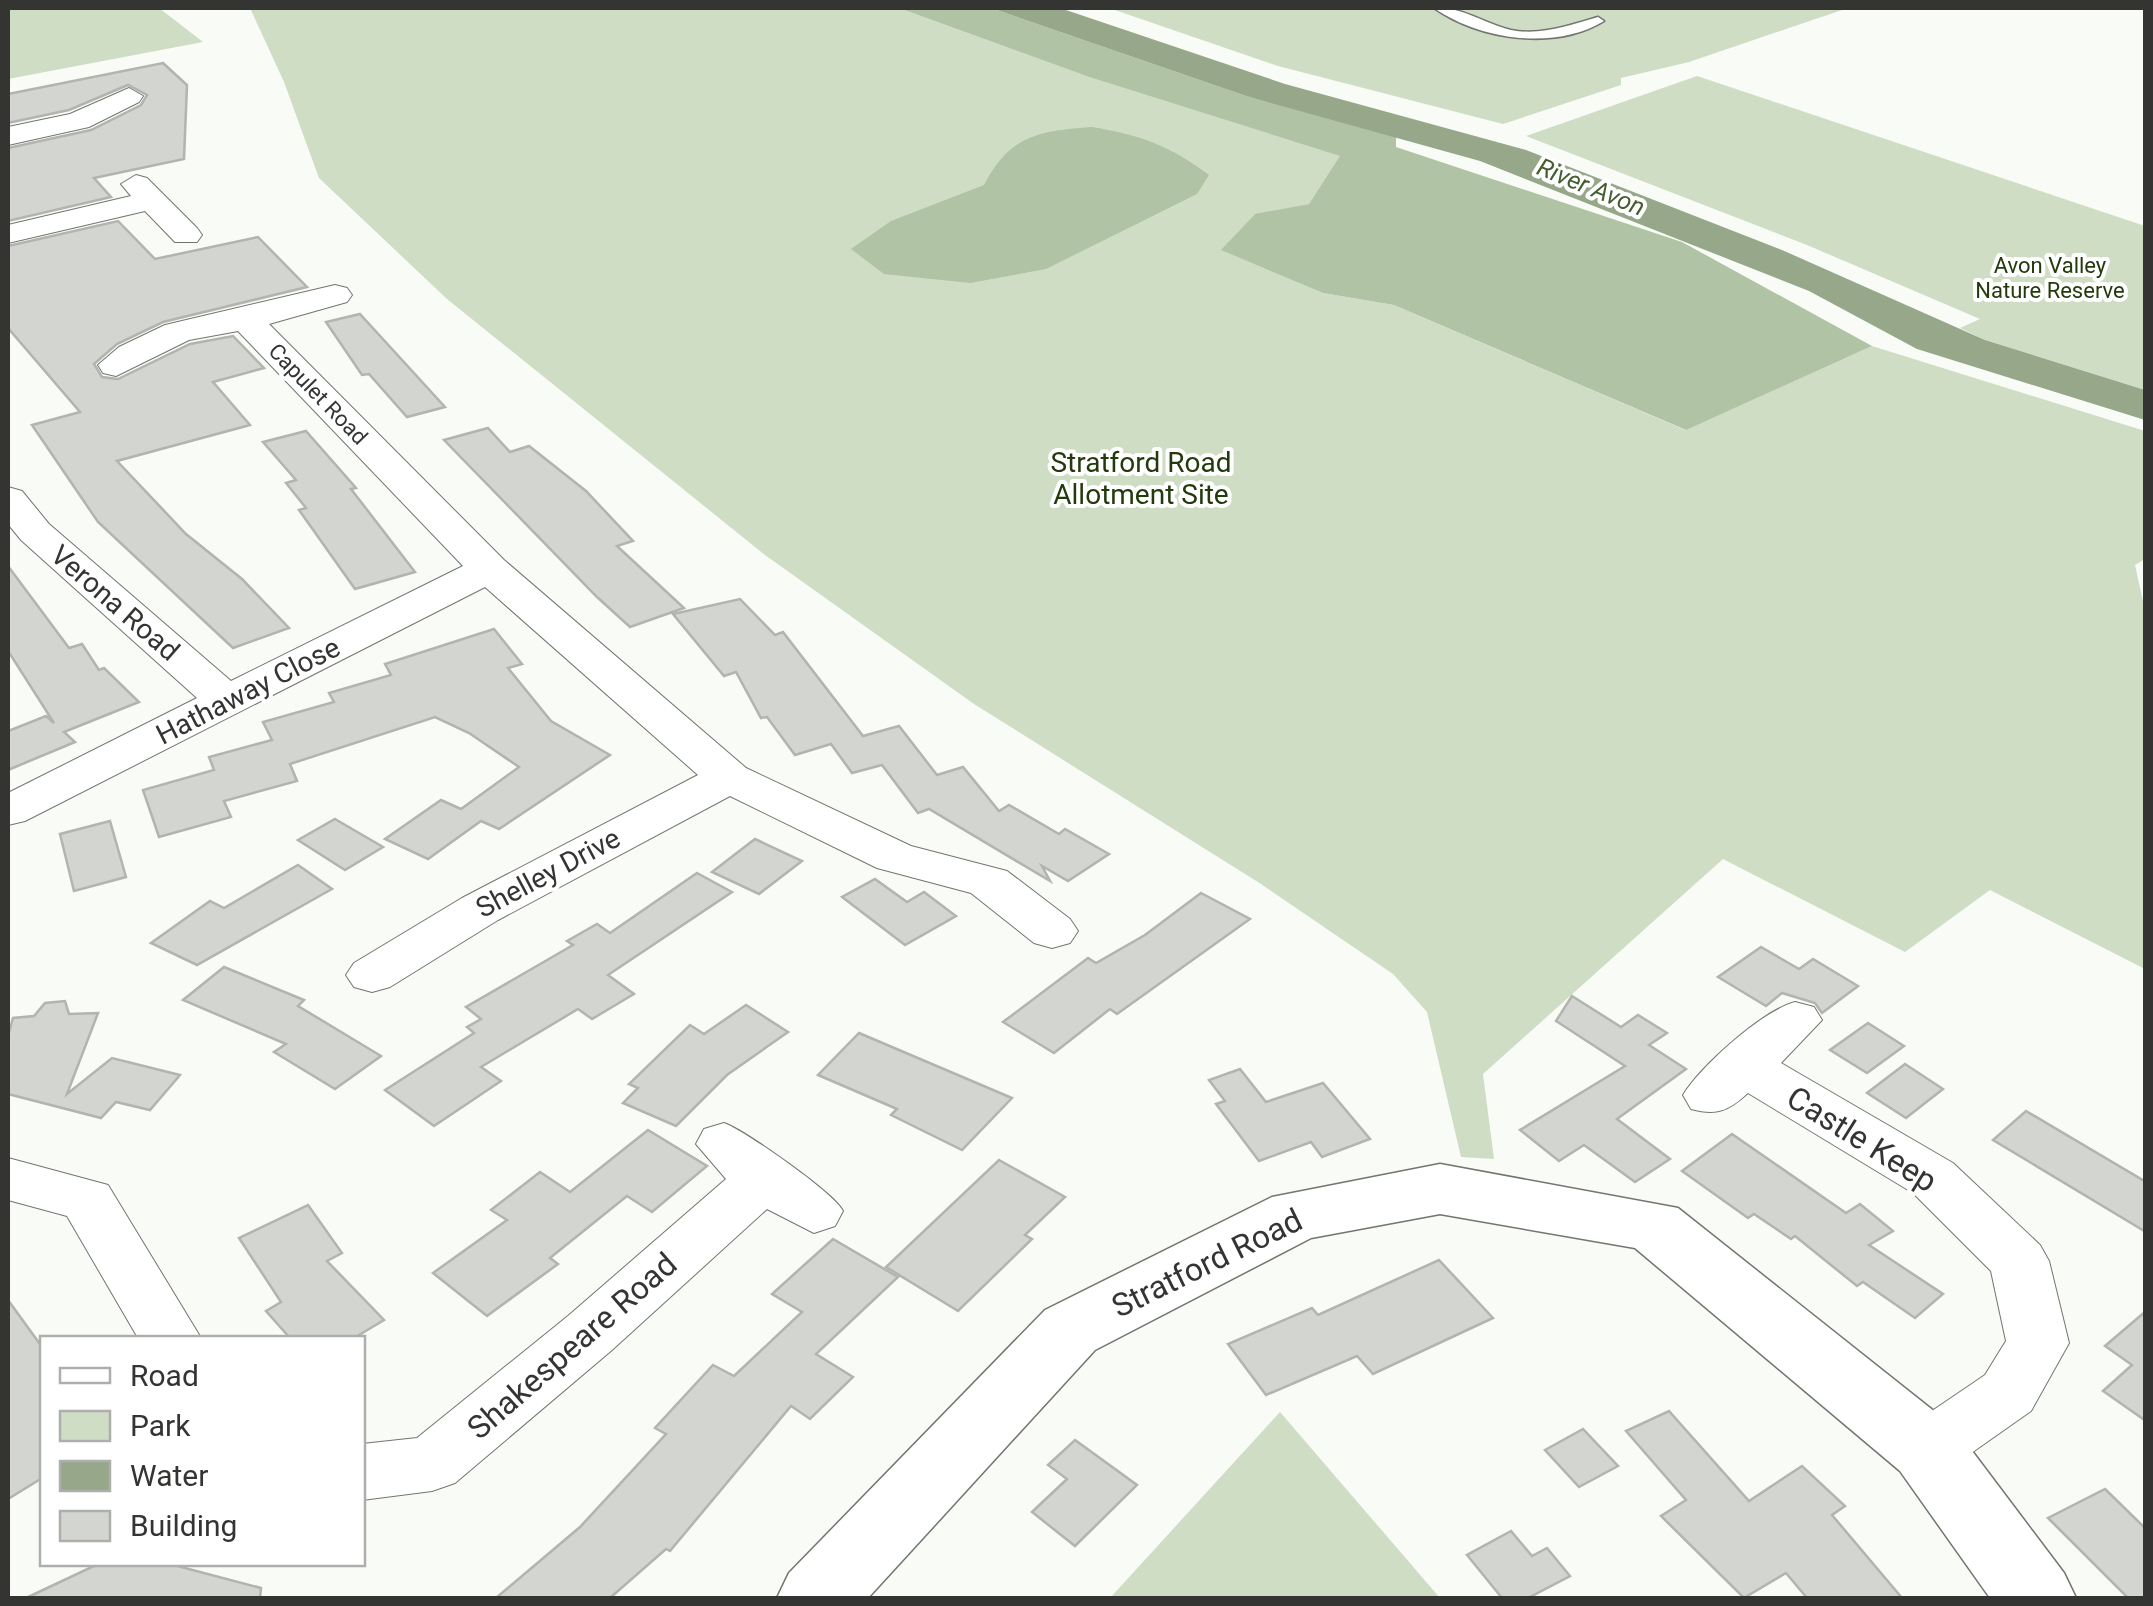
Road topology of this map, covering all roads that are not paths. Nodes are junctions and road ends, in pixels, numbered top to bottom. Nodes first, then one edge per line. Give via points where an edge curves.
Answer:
1 (1440, 8) edge
2 (1598, 21) dead end
3 (129, 96) dead end
4 (8, 136) edge
5 (8, 234) edge
6 (186, 235) dead end
7 (336, 295) dead end
8 (246, 320) junction
9 (116, 365) dead end
10 (8, 499) edge
11 (489, 569) junction
12 (228, 702) junction
13 (729, 778) junction
14 (8, 811) edge
15 (1052, 930) dead end
16 (372, 975) dead end
17 (1795, 1020) dead end
18 (8, 1179) edge
19 (814, 1211) dead end
20 (169, 1336) edge
21 (1926, 1449) junction
22 (365, 1472) edge
23 (817, 1598) edge
24 (2036, 1598) edge

1 - 2 lane via 1517,38
3 - 4 street via 79,121
5 - 6 street via 145,192
7 - 8 street
8 - 9 street, Capulet Road via 192,325
8 - 11 street, Capulet Road
10 - 12 street, Verona Road via 35,532
11 - 12 street, Hathaway Close
11 - 13 street
12 - 14 street, Hathaway Close
13 - 15 street via 894,858 990,882
13 - 16 street, Shelley Drive via 480,909
17 - 21 street, Castle Keep via 1726,1080 1933,1178 2019,1261 2038,1342 2008,1393
18 - 20 street via 87,1200
19 - 22 street, Shakespeare Road via 744,1162 590,1333 432,1464
21 - 23 street, Stratford Road via 1654,1226 1440,1189 1296,1215 1070,1330
21 - 24 street, Stratford Road

